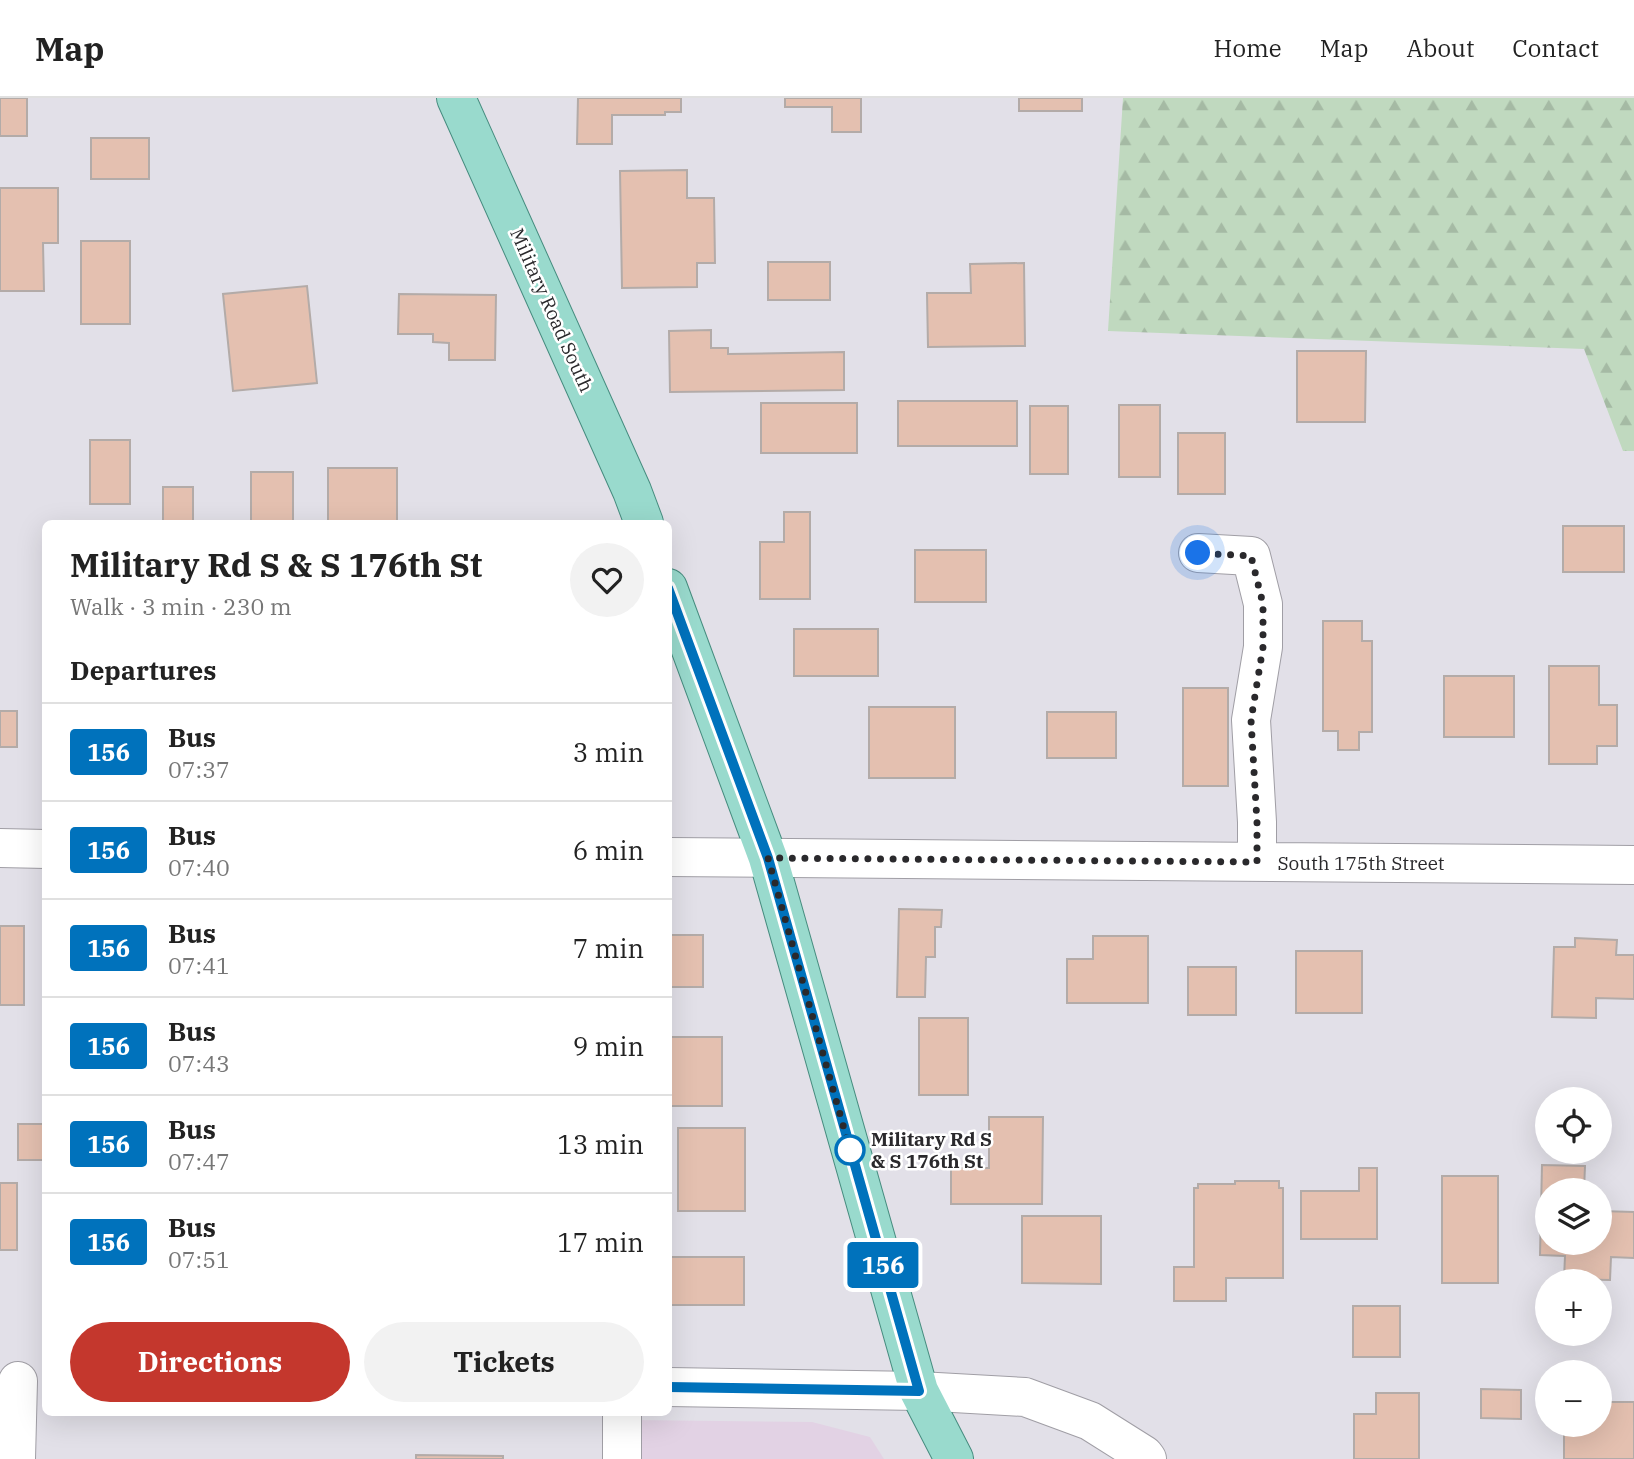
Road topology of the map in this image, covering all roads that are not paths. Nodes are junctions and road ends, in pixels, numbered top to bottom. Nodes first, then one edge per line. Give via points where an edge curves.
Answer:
1 (456, 98) edge
2 (644, 520) edge
3 (1198, 553) dead end
4 (672, 599) edge
5 (0, 848) edge
6 (42, 849) edge
7 (672, 857) edge
8 (768, 858) junction
9 (1257, 862) junction
10 (1634, 865) edge
11 (21, 1381) edge
12 (672, 1387) edge
13 (919, 1391) junction
14 (622, 1416) edge
15 (16, 1459) edge
16 (622, 1459) edge
17 (924, 1459) edge
18 (954, 1459) edge
19 (1147, 1459) edge

1 - 2 main road, Military Road South
3 - 9 street via 1251,556 1263,604 1263,647 1251,720
4 - 8 main road
5 - 6 street
7 - 8 street, South 175th Street
8 - 9 street, South 175th Street
8 - 13 main road
9 - 10 street, South 175th Street
11 - 15 street
12 - 13 street
13 - 17 main road
13 - 18 main road
13 - 19 street via 1025,1397 1090,1421
14 - 16 street

